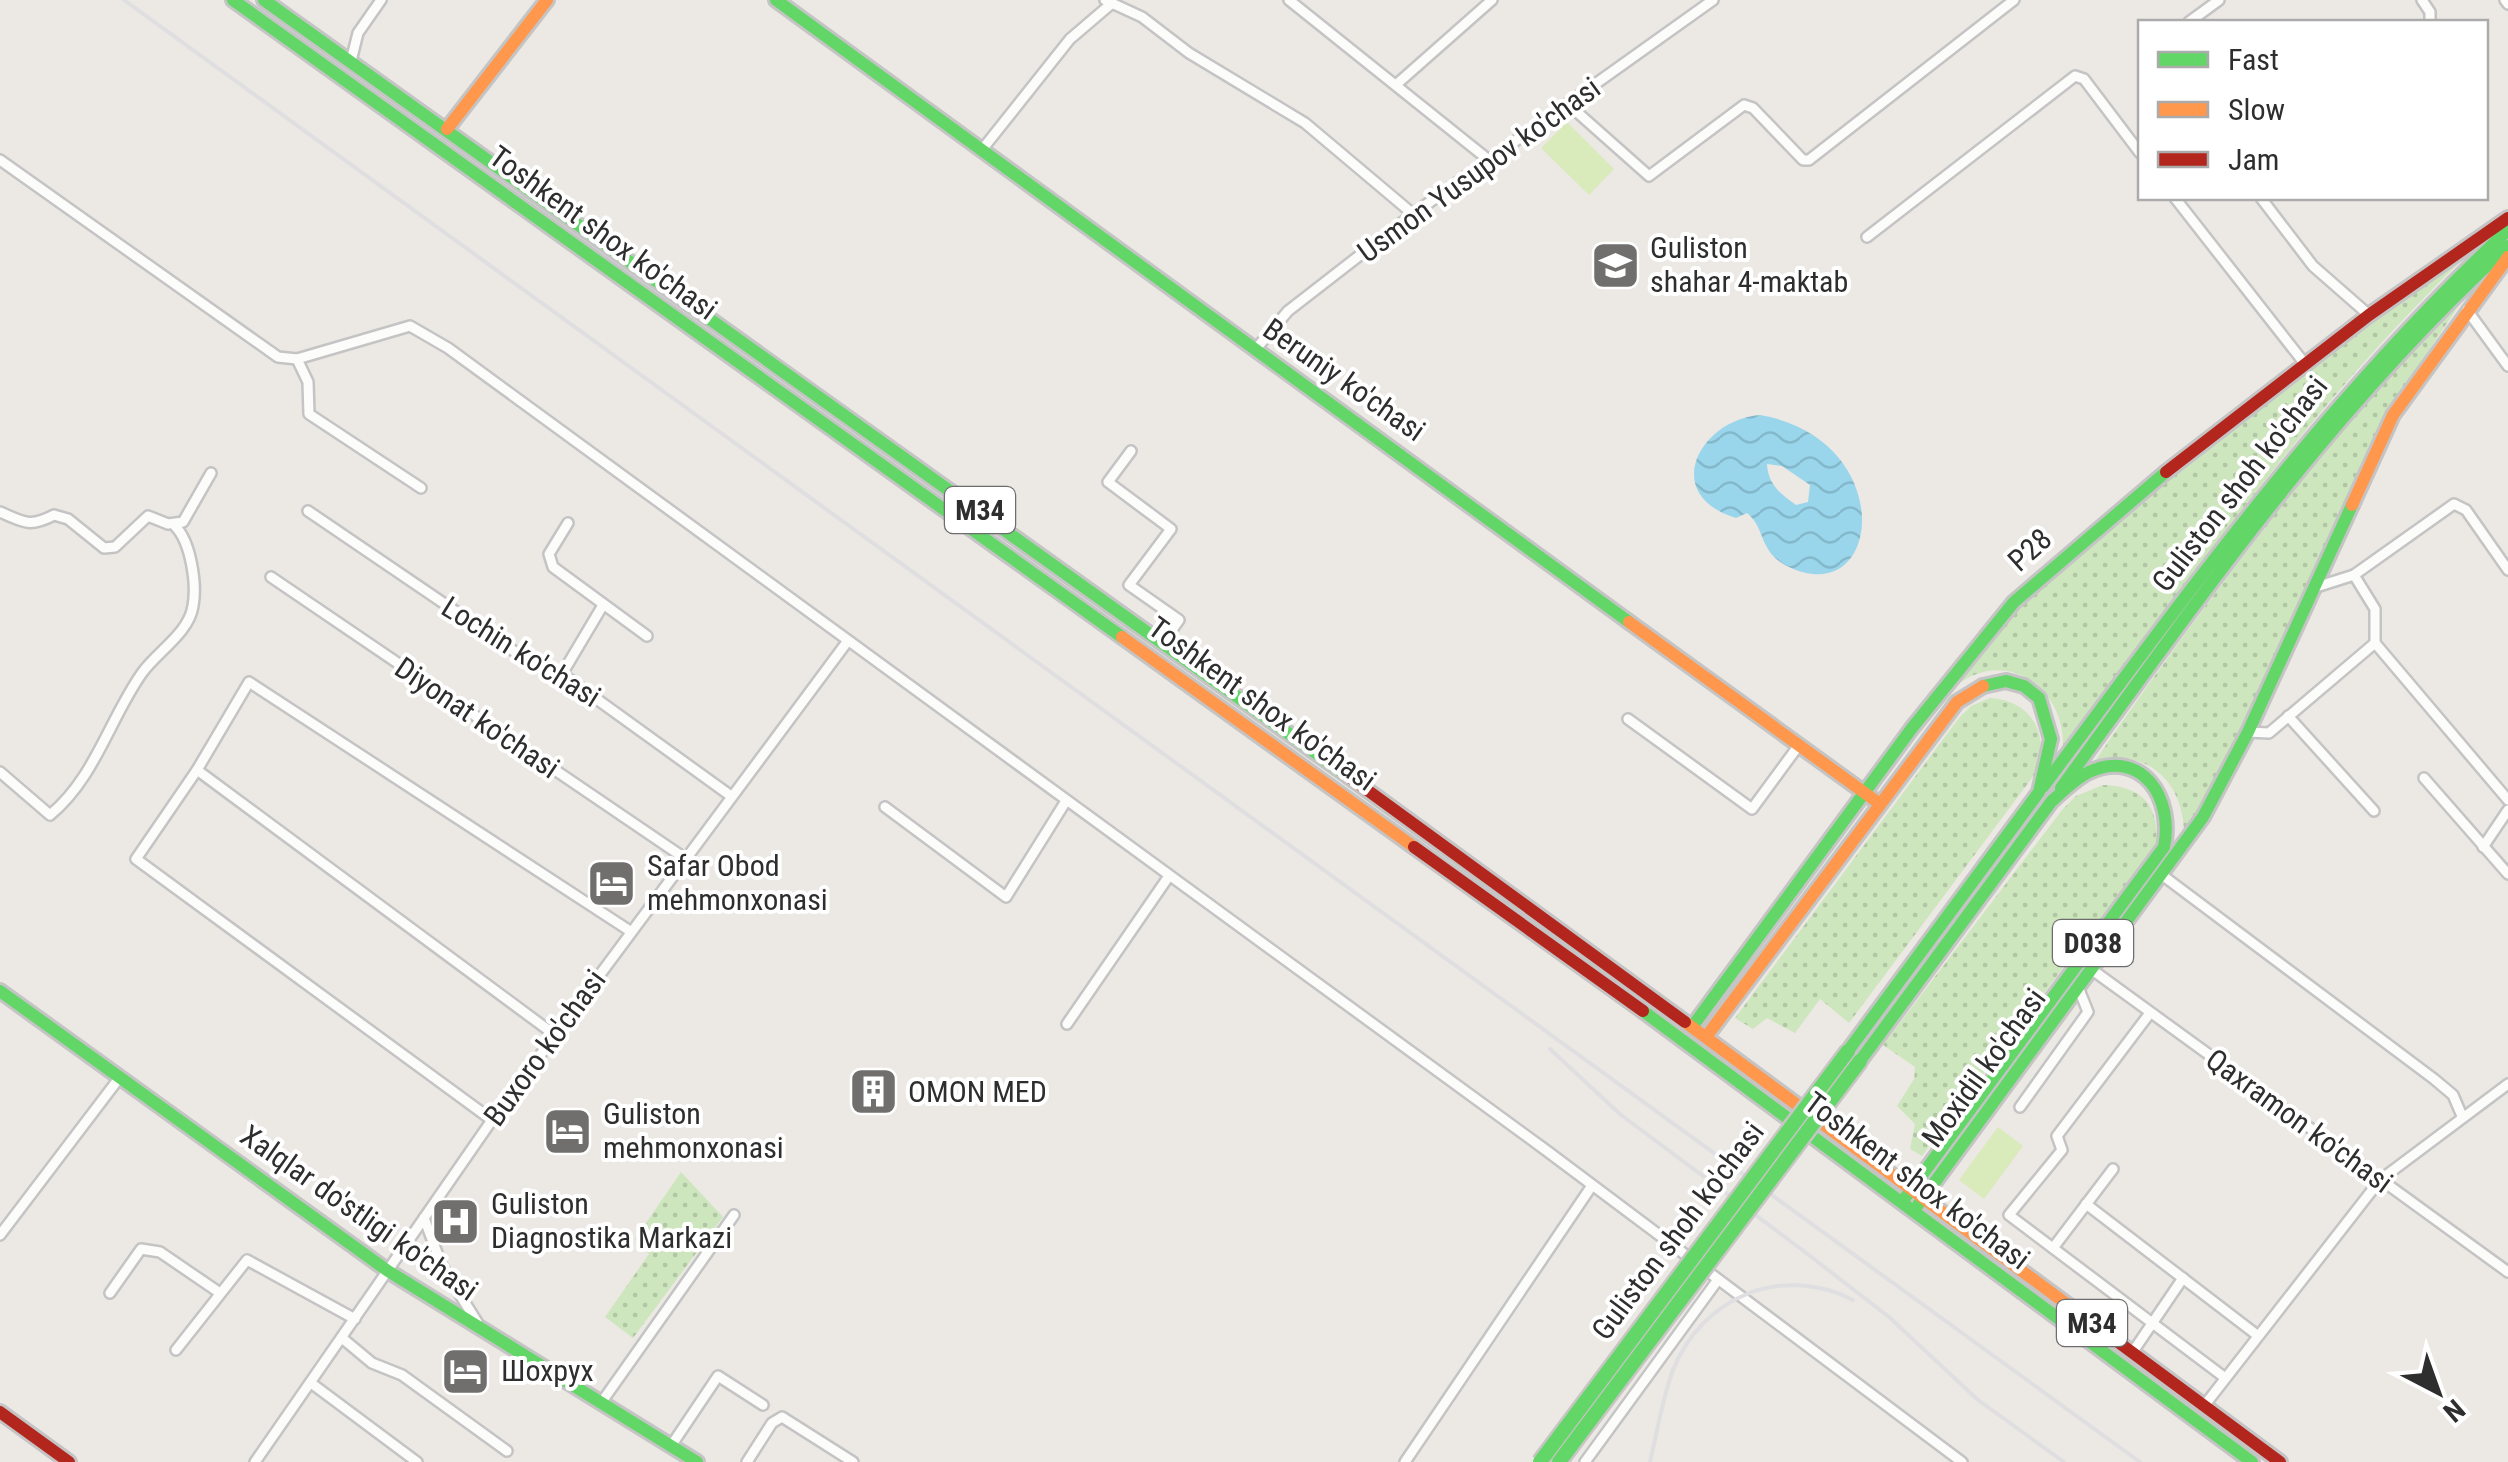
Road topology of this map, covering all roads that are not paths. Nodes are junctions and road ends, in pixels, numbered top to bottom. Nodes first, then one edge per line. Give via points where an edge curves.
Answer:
1 (232, 0) edge
2 (381, 0) edge
3 (547, 0) edge
4 (776, 0) edge
5 (1289, 0) edge
6 (1492, 0) edge
7 (1713, 0) edge
8 (2014, 0) edge
9 (2219, 0) edge
10 (274, 2) edge
11 (1108, 2) edge
12 (2192, 20) edge
13 (350, 61) junction
14 (1398, 83) junction
15 (1569, 105) junction
16 (447, 130) junction
17 (2138, 150) edge
18 (980, 152) junction
19 (0, 160) edge
20 (1490, 160) junction
21 (2177, 200) edge
22 (2263, 200) edge
23 (1413, 214) junction
24 (2508, 218) edge
25 (2508, 230) edge
26 (1867, 237) dead end
27 (2508, 246) edge
28 (2508, 257) edge
29 (2467, 310) junction
30 (2368, 315) junction
31 (1255, 350) junction
32 (297, 359) junction
33 (2305, 364) junction
34 (2508, 366) edge
35 (1132, 451) dead end
36 (210, 474) dead end
37 (421, 488) dead end
38 (0, 512) edge
39 (308, 512) dead end
40 (568, 523) dead end
41 (175, 526) junction
42 (2508, 570) edge
43 (2354, 575) junction
44 (271, 576) dead end
45 (2313, 588) junction
46 (603, 604) junction
47 (647, 636) dead end
48 (847, 642) junction
49 (1163, 642) junction
50 (2375, 643) junction
51 (562, 674) junction
52 (2288, 716) junction
53 (1628, 719) dead end
54 (2248, 732) junction
55 (1799, 745) junction
56 (197, 770) junction
57 (0, 772) edge
58 (2424, 778) dead end
59 (1866, 794) junction
60 (731, 796) junction
61 (2045, 797) junction
62 (2508, 800) edge
63 (1066, 801) junction
64 (1880, 804) junction
65 (885, 807) dead end
66 (2508, 810) edge
67 (2374, 812) dead end
68 (2483, 847) junction
69 (683, 858) junction
70 (1476, 869) junction
71 (2508, 874) edge
72 (2162, 875) junction
73 (1169, 876) junction
74 (1465, 885) junction
75 (630, 931) junction
76 (2091, 969) junction
77 (2078, 988) junction
78 (0, 991) edge
79 (2150, 1013) junction
80 (1067, 1024) dead end
81 (1692, 1027) junction
82 (555, 1035) junction
83 (1706, 1037) junction
84 (2033, 1048) junction
85 (1854, 1056) junction
86 (2054, 1059) junction
87 (120, 1076) junction
88 (2508, 1084) edge
89 (2020, 1107) dead end
90 (2462, 1116) junction
91 (492, 1120) junction
92 (2113, 1169) dead end
93 (2380, 1180) junction
94 (1592, 1187) junction
95 (1912, 1200) junction
96 (2086, 1204) junction
97 (734, 1216) dead end
98 (424, 1218) junction
99 (0, 1235) edge
100 (2054, 1248) junction
101 (388, 1271) junction
102 (2508, 1272) edge
103 (2183, 1278) junction
104 (1717, 1280) junction
105 (110, 1293) dead end
106 (220, 1293) junction
107 (355, 1319) junction
108 (2152, 1320) junction
109 (2257, 1335) junction
110 (488, 1336) junction
111 (342, 1338) junction
112 (176, 1350) dead end
113 (2132, 1353) junction
114 (2154, 1370) junction
115 (2224, 1376) junction
116 (2144, 1383) junction
117 (312, 1384) junction
118 (601, 1403) junction
119 (763, 1405) dead end
120 (2204, 1406) junction
121 (0, 1412) edge
122 (672, 1446) junction
123 (507, 1451) dead end
124 (70, 1462) edge
125 (255, 1462) edge
126 (418, 1462) edge
127 (697, 1462) edge
128 (747, 1462) edge
129 (853, 1462) edge
130 (1405, 1462) edge
131 (1540, 1462) edge
132 (1559, 1462) edge
133 (1585, 1462) edge
134 (1962, 1462) edge
135 (2252, 1462) edge
136 (2280, 1462) edge

1 - 74 main road, Toshkent shox ko'chasi / M34
2 - 13 street via 358,33
3 - 16 main road
4 - 18 main road, Beruniy ko'chasi
5 - 14 street
6 - 14 street
7 - 15 street, Usmon Yusupov ko'chasi
8 - 15 street via 1817,158 1803,160 1744,105 1648,176
9 - 12 street
10 - 13 main road, Toshkent shox ko'chasi / M34
11 - 18 street
11 - 23 street via 1142,17 1305,124
13 - 16 main road, Toshkent shox ko'chasi / M34
14 - 20 street
15 - 20 street, Usmon Yusupov ko'chasi
16 - 49 main road, Toshkent shox ko'chasi / M34
17 - 26 street via 2084,79 2070,78
18 - 31 main road, Beruniy ko'chasi
19 - 32 street via 263,351
20 - 23 street, Usmon Yusupov ko'chasi
21 - 33 street
22 - 30 street via 2314,266
23 - 31 street, Usmon Yusupov ko'chasi via 1288,311
24 - 30 main road, Р28
25 - 61 main road, Guliston shoh ko'chasi / D038 via 2397,335 2325,416
27 - 61 main road, Guliston shoh ko'chasi / D038 via 2406,342 2334,422
28 - 29 main road, D038
29 - 34 street
29 - 45 main road, D038 via 2393,415
30 - 33 main road, Р28
31 - 55 main road, Beruniy ko'chasi
32 - 37 street via 308,382 309,414
32 - 48 street via 410,326
33 - 59 main road, Р28 via 2122,506 2014,602
35 - 49 street via 1108,482 1171,529 1129,585 1178,620
36 - 41 street
38 - 41 street via 34,526 54,514 104,548 115,547 148,516
39 - 51 street, Lochin ko'chasi via 536,666
40 - 46 street via 549,554 553,567
41 - 57 street via 187,541 194,604 142,673 103,748 50,815
42 - 43 street via 2466,510 2454,504
43 - 45 street
43 - 50 street via 2376,609
44 - 69 street, Diyonat ko'chasi
45 - 54 main road, D038
46 - 47 street
46 - 51 street
48 - 60 street, Buxoro ko'chasi
48 - 63 street
49 - 70 main road, Toshkent shox ko'chasi / M34
50 - 52 street
50 - 62 street
51 - 60 street, Lochin ko'chasi
52 - 54 street via 2269,733
52 - 67 street
53 - 55 street via 1752,809
54 - 72 main road, D038 via 2203,817
55 - 59 main road, Beruniy ko'chasi
56 - 75 street via 248,682
56 - 82 street
56 - 91 street via 136,859
58 - 68 street
59 - 64 main road, Beruniy ko'chasi
59 - 81 main road, Р28
60 - 69 street, Buxoro ko'chasi
61 - 64 main road, Guliston shoh ko'chasi / D038 via 2054,754 2050,715 2032,692 2004,682 1957,702
61 - 85 main road, Guliston shoh ko'chasi / D038
61 - 95 main road, Guliston shoh ko'chasi / D038 via 2093,771 2136,771 2168,800 2169,832
63 - 65 street via 1006,897
63 - 73 street
64 - 83 main road, Guliston shoh ko'chasi / D038
66 - 68 street
68 - 71 street
69 - 75 street, Buxoro ko'chasi
70 - 74 main road
70 - 81 main road, Toshkent shox ko'chasi / M34
72 - 76 main road, Moxidil ko'chasi / D038
72 - 90 street via 2434,1079 2453,1095
73 - 80 street
73 - 94 street
74 - 95 main road, Toshkent shox ko'chasi / M34
75 - 82 street, Buxoro ko'chasi
76 - 77 main road, Moxidil ko'chasi / D038
76 - 79 street, Qaxramon ko'chasi
77 - 84 main road, Moxidil ko'chasi / D038
77 - 86 street via 2088,1012
78 - 87 main road, Xalqlar do'stligi ko'chasi
79 - 93 street, Qaxramon ko'chasi
79 - 100 street via 2056,1136 2062,1150 2009,1215
81 - 83 main road, Toshkent shox ko'chasi / M34
82 - 91 street, Buxoro ko'chasi
83 - 95 main road, Toshkent shox ko'chasi / M34
84 - 86 street
84 - 95 main road, Moxidil ko'chasi / D038
85 - 131 main road, Guliston shoh ko'chasi / D038, bridge
85 - 132 main road, Guliston shoh ko'chasi / D038, bridge
86 - 89 street
87 - 99 street
87 - 101 main road, Xalqlar do'stligi ko'chasi
88 - 90 street
90 - 93 street
91 - 98 street, Buxoro ko'chasi
92 - 96 street
93 - 102 street, Qaxramon ko'chasi
93 - 109 street
94 - 104 street
94 - 130 street
95 - 113 main road, Toshkent shox ko'chasi / M34
95 - 116 main road, Toshkent shox ko'chasi / M34
96 - 100 street
96 - 103 street
97 - 118 street
98 - 101 street, Buxoro ko'chasi
98 - 110 street via 442,1266
100 - 108 street
101 - 107 street, Buxoro ko'chasi
101 - 110 main road, Xalqlar do'stligi ko'chasi
103 - 108 street
103 - 109 street
104 - 133 street
104 - 134 street
105 - 106 street via 141,1248 160,1252
106 - 107 street via 248,1260
106 - 112 street
107 - 111 street, Buxoro ko'chasi
108 - 113 street
108 - 115 street
109 - 115 street
110 - 118 main road, Xalqlar do'stligi ko'chasi
111 - 117 street, Buxoro ko'chasi
111 - 123 street
113 - 114 main road, Toshkent shox ko'chasi / M34
114 - 116 main road via 2154,1380
114 - 120 main road, Toshkent shox ko'chasi / M34
115 - 120 street
116 - 135 main road, Toshkent shox ko'chasi / M34
117 - 125 street, Buxoro ko'chasi
117 - 126 street
118 - 122 main road, Xalqlar do'stligi ko'chasi
119 - 122 street via 718,1376
120 - 136 main road, Toshkent shox ko'chasi / M34
121 - 124 main road
122 - 127 main road, Xalqlar do'stligi ko'chasi
128 - 129 street via 782,1417

